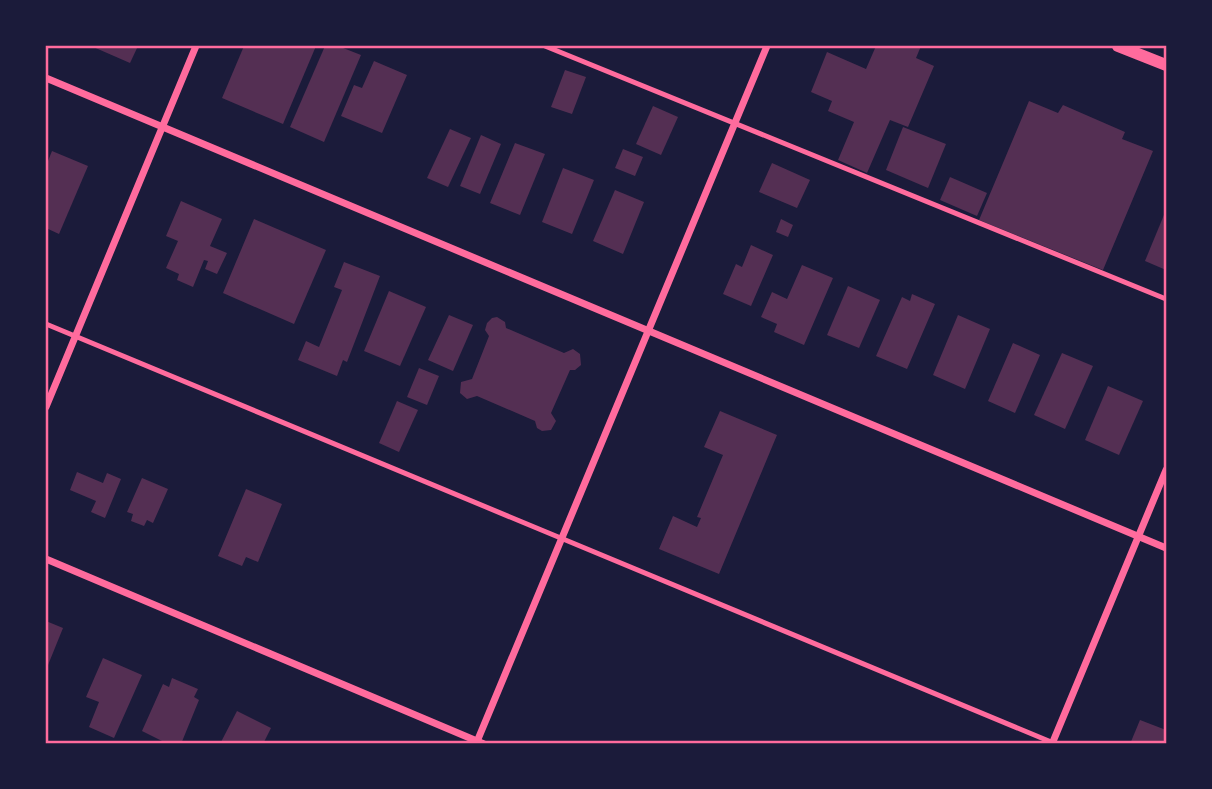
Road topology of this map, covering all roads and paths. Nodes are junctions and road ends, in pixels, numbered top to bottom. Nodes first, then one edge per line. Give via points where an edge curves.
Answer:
1 (196, 46) edge
2 (545, 46) edge
3 (767, 46) edge
4 (1118, 46) edge
5 (1167, 65) edge
6 (46, 78) edge
7 (734, 123) junction
8 (163, 127) junction
9 (1167, 299) edge
10 (46, 324) edge
11 (649, 329) junction
12 (75, 337) junction
13 (46, 407) edge
14 (1167, 470) edge
15 (1139, 536) junction
16 (561, 538) junction
17 (1167, 548) edge
18 (46, 559) edge
19 (479, 743) edge
20 (1054, 743) edge

1 - 8 street
2 - 7 lane
3 - 7 street
4 - 5 street
6 - 8 street
7 - 9 lane
7 - 11 street
8 - 11 street
8 - 12 street
10 - 12 lane
11 - 15 street
11 - 16 street
12 - 13 street
12 - 16 lane
14 - 15 street
15 - 17 street
15 - 20 street
16 - 19 street
16 - 20 lane
18 - 19 street

